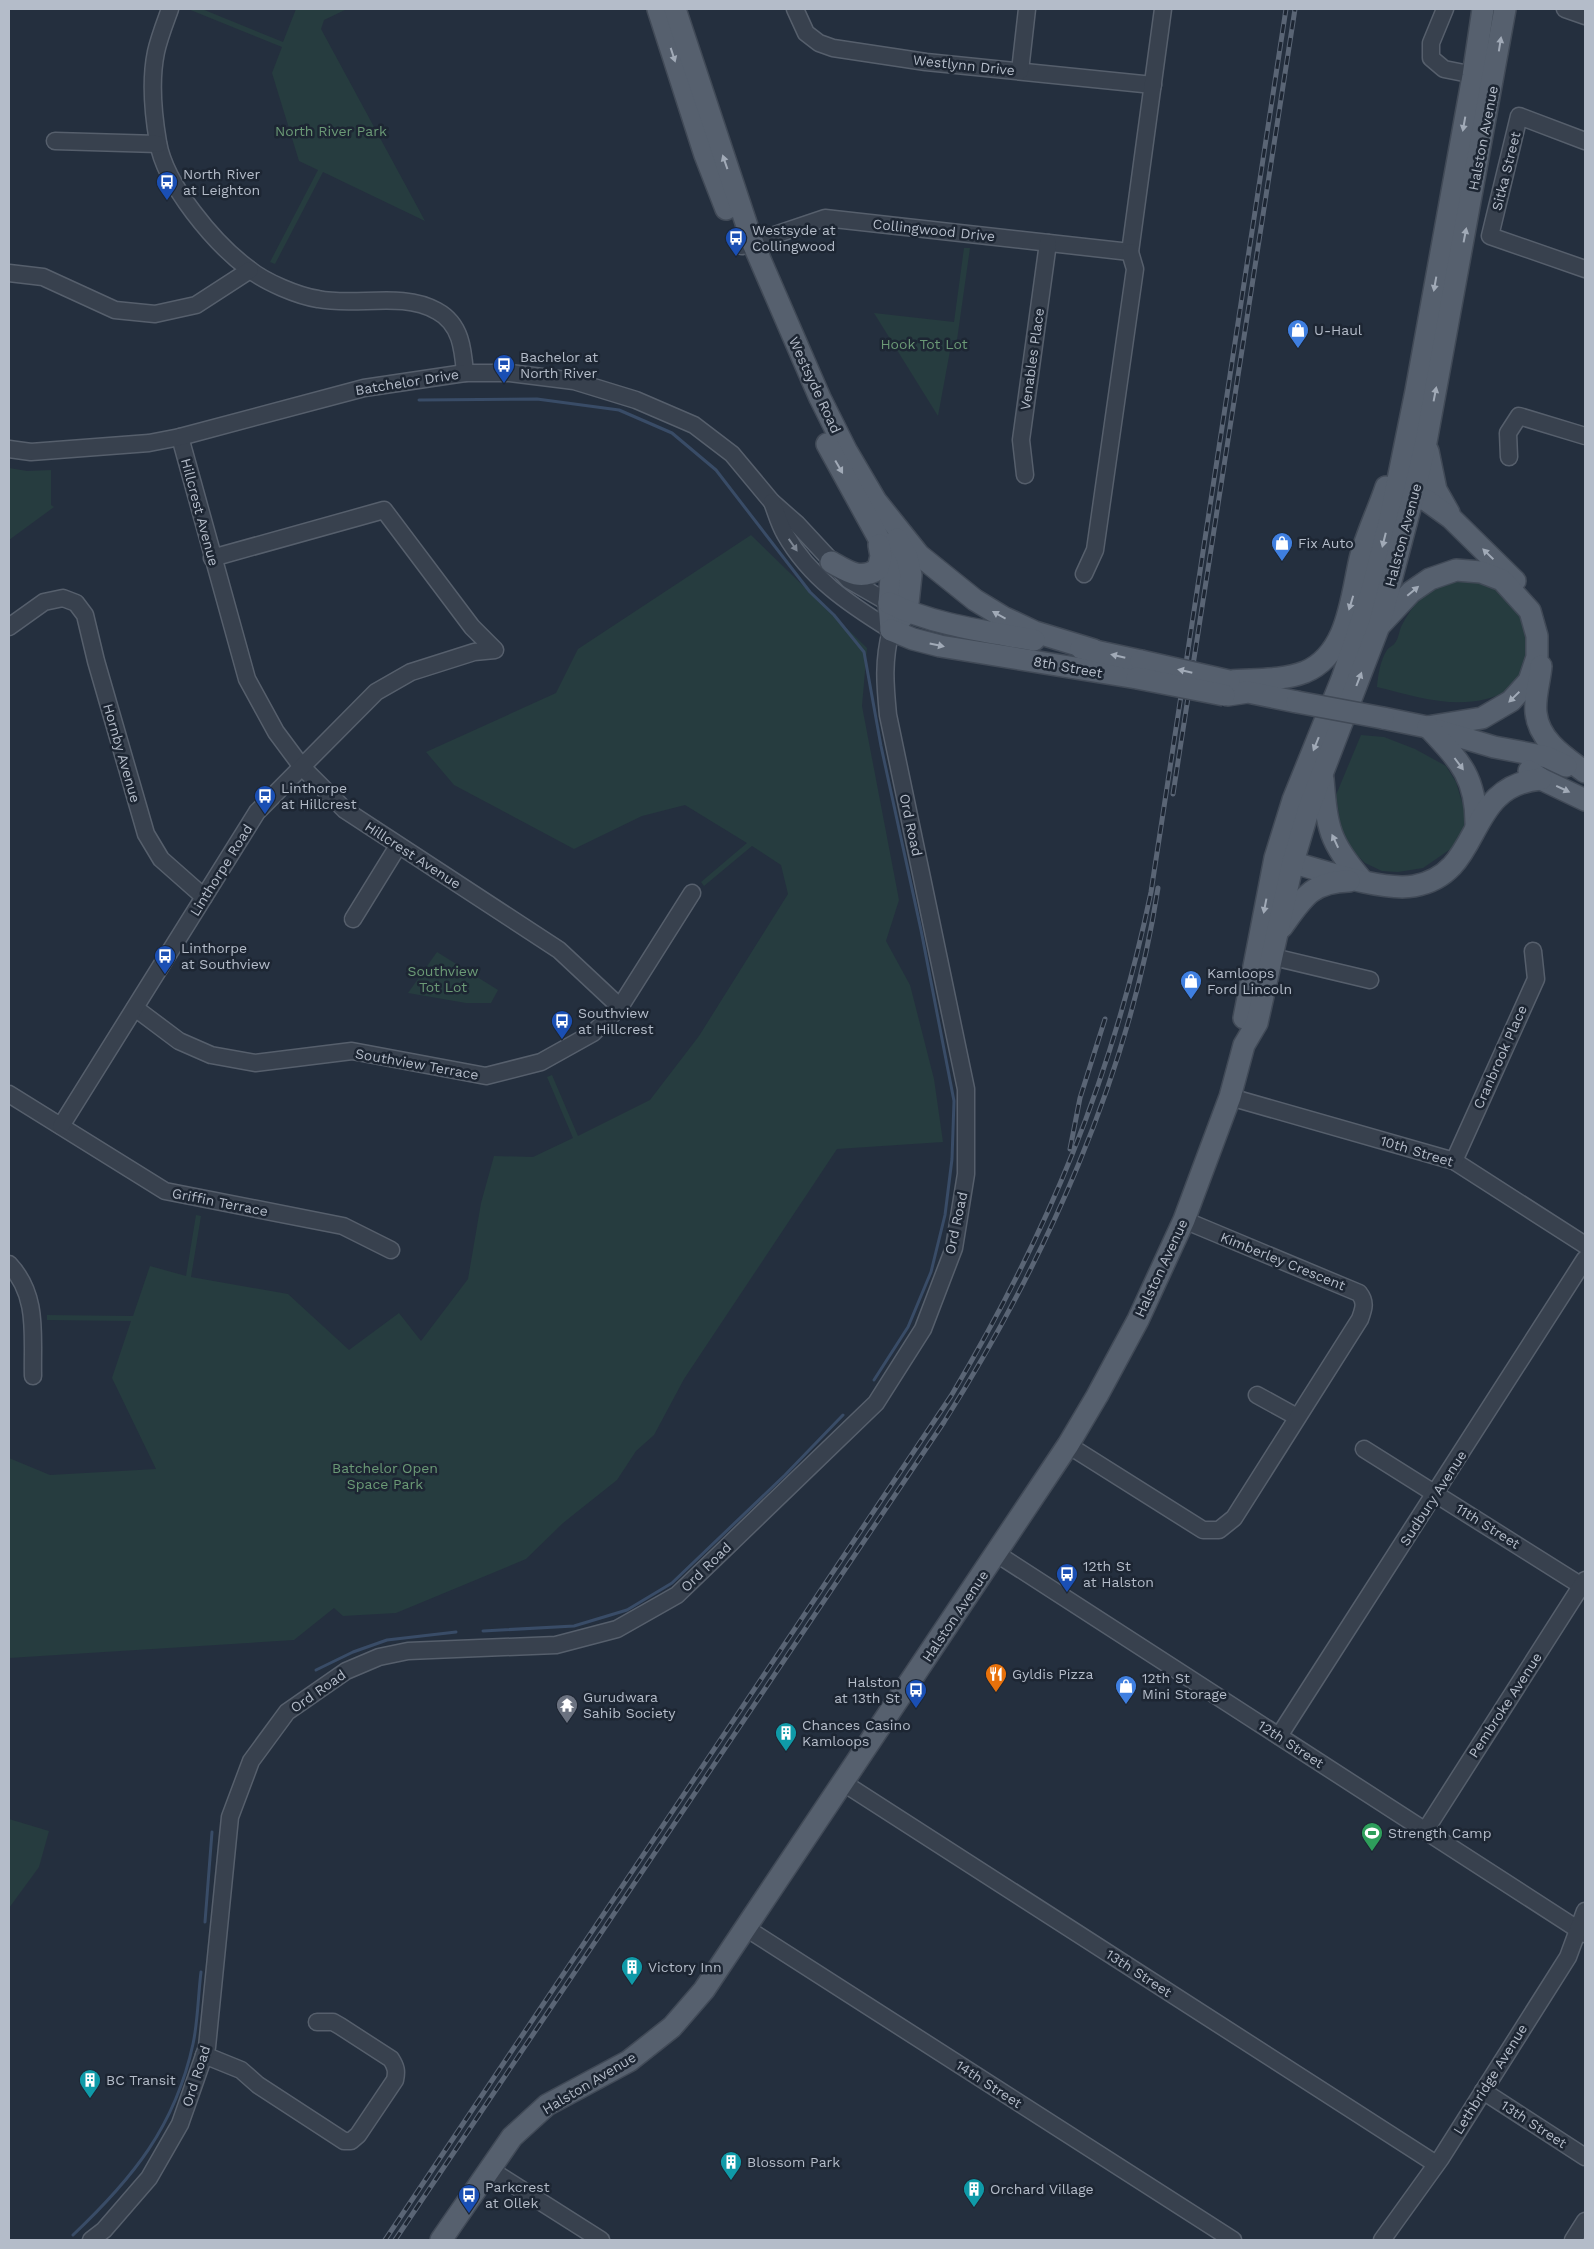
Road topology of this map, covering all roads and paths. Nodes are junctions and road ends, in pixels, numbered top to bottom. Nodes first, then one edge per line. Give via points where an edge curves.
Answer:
1 (170, 9) edge
2 (658, 9) edge
3 (675, 9) edge
4 (795, 9) edge
5 (1027, 9) edge
6 (1163, 9) edge
7 (1445, 9) edge
8 (1483, 9) edge
9 (1506, 9) edge
10 (1565, 9) edge
11 (1585, 16) edge
12 (1020, 71) junction
13 (1473, 76) junction
14 (1494, 79) junction
15 (1153, 85) junction
16 (1585, 141) edge
17 (55, 142) dead end
18 (158, 144) junction
19 (1048, 243) junction
20 (747, 244) junction
21 (1130, 252) junction
22 (1585, 269) edge
23 (250, 270) junction
24 (9, 273) edge
25 (465, 373) junction
26 (1416, 391) junction
27 (1585, 436) edge
28 (180, 437) junction
29 (1426, 442) junction
30 (9, 449) edge
31 (1508, 457) dead end
32 (1025, 475) dead end
33 (1404, 495) junction
34 (876, 501) junction
35 (772, 502) junction
36 (1451, 518) junction
37 (878, 537) junction
38 (212, 558) junction
39 (831, 562) junction
40 (1084, 574) dead end
41 (898, 607) junction
42 (1379, 626) junction
43 (9, 627) edge
44 (891, 630) junction
45 (1094, 650) junction
46 (1139, 670) junction
47 (1227, 688) junction
48 (1427, 727) junction
49 (1494, 747) junction
50 (302, 767) junction
51 (1585, 773) edge
52 (1323, 774) junction
53 (1541, 779) junction
54 (1585, 800) edge
55 (1476, 828) junction
56 (398, 846) junction
57 (1284, 860) junction
58 (1362, 880) junction
59 (692, 894) dead end
60 (204, 897) junction
61 (353, 919) dead end
62 (1277, 933) junction
63 (1533, 951) dead end
64 (1264, 955) junction
65 (1370, 980) dead end
66 (620, 1007) junction
67 (135, 1008) junction
68 (9, 1094) edge
69 (1230, 1097) junction
70 (61, 1126) junction
71 (1454, 1161) junction
72 (1184, 1220) junction
73 (1585, 1245) edge
74 (391, 1250) dead end
75 (1585, 1259) edge
76 (9, 1264) edge
77 (33, 1376) dead end
78 (1257, 1395) dead end
79 (1297, 1417) junction
80 (1068, 1445) junction
81 (1364, 1449) dead end
82 (1436, 1494) junction
83 (997, 1554) junction
84 (1584, 1584) edge
85 (1279, 1736) junction
86 (842, 1782) junction
87 (1425, 1830) junction
88 (1585, 1911) edge
89 (746, 1928) junction
90 (1582, 1931) edge
91 (317, 2022) dead end
92 (204, 2055) junction
93 (1483, 2091) junction
94 (1585, 2157) edge
95 (1436, 2164) junction
96 (489, 2169) junction
97 (1585, 2221) edge
98 (91, 2240) edge
99 (441, 2240) edge
100 (601, 2240) edge
101 (1233, 2240) edge
102 (1382, 2240) edge
103 (1573, 2240) edge

1 - 18 street via 156,52 152,91
2 -> 20 main road, Westsyde Road via 705,155
20 -> 3 main road, Westsyde Road
4 - 12 street, Westlynn Drive via 806,33 818,43 833,48 926,62
5 - 12 street
6 - 15 street
7 - 13 street via 1431,43 1430,58 1444,69
8 - 13 main road, Halston Avenue
14 -> 9 main road, Halston Avenue
10 - 11 street
12 - 15 street, Westlynn Drive
13 - 14 street
13 -> 26 main road, Halston Avenue
29 -> 14 main road, Halston Avenue
15 - 21 street
16 - 22 street, Sitka Street via 1519,116 1490,236
17 - 18 street
18 - 23 street via 174,182 206,230
19 - 20 street, Collingwood Drive via 825,218
19 - 21 street, Collingwood Drive
19 - 32 street, Venables Place via 1021,440
20 - 34 main road, Westsyde Road via 846,450
20 -> 37 main road, Westsyde Road via 834,458
21 - 40 street via 1135,269 1095,550
23 - 24 street via 196,305 155,314 116,310 42,277
23 - 25 street via 279,286 318,300 414,302 438,311 455,326 459,335
25 - 28 street, Batchelor Drive via 364,388
25 - 35 street, Batchelor Drive via 510,373 574,381 636,400 694,425 732,454
26 - 33 main road, Halston Avenue
26 -> 47 main road via 1365,543 1340,639 1324,659 1307,671
27 - 31 street via 1519,416 1508,433
28 - 30 street, Batchelor Drive via 149,443 31,452
28 - 38 street, Hillcrest Avenue
29 - 33 main road, Halston Avenue
29 - 36 main road via 1430,472
33 - 36 main road via 1426,500
33 - 42 main road, Halston Avenue
33 -> 57 main road, Halston Avenue via 1342,679 1293,800
34 - 41 main road via 907,557 910,575
45 -> 34 main road, Westsyde Road via 1035,632 975,600 920,556
35 - 39 street, Batchelor Drive
35 -> 44 street, Batchelor Drive via 785,534 807,565 832,591
51 -> 36 main road via 1554,748 1541,730 1536,712 1544,647 1540,620 1525,591
37 - 39 main road via 881,556 878,569 870,574 852,574
37 - 41 main road, Westsyde Road via 889,561
38 - 50 street, Hillcrest Avenue via 247,679 276,732
38 - 50 street, Linthorpe Road via 384,510 472,627 495,650 474,652 411,672 376,692
39 - 41 street, Batchelor Drive via 849,580
41 - 44 main road
41 - 45 main road, 8th Street via 947,624
42 -> 48 main road via 1411,592 1430,579 1456,570 1481,572 1502,580 1530,611 1537,636 1537,658 1529,682 1511,702 1482,718
52 -> 42 main road, Halston Avenue
43 - 60 street, Hornby Avenue via 44,602 63,598 76,603 85,615 146,834 161,859
44 -> 46 main road, 8th Street via 940,646
44 - 92 street, Ord Road via 884,671 888,715 966,1090 966,1174 954,1248 923,1330 876,1404 677,1595 617,1629 556,1645 408,1651 379,1657 346,1670 287,1712 252,1760 230,1817
46 -> 45 main road, 8th Street
46 - 47 main road, 8th Street, bridge
47 - 48 main road, 8th Street, bridge
48 - 49 main road, 8th Street
48 -> 55 main road via 1468,777 1474,794
49 - 51 main road, 8th Street via 1547,757
49 - 53 main road, 8th Street
50 - 56 street, Hillcrest Avenue via 345,810
50 - 60 street, Linthorpe Road via 257,812
52 - 57 main road, Halston Avenue
58 -> 52 main road via 1333,840 1327,819
53 -> 54 main road, 8th Street
53 - 55 main road via 1527,780 1506,788 1487,808
55 - 58 main road via 1467,847 1452,866 1433,880 1413,886 1389,886
56 - 61 street
56 - 66 street, Hillcrest Avenue via 559,950
57 - 58 main road
57 - 62 main road, Halston Avenue
57 -> 64 main road, Halston Avenue
58 - 62 main road via 1334,881 1316,887
59 - 66 street, Southview Terrace
60 - 67 street, Linthorpe Road
62 - 64 main road, Halston Avenue
63 - 71 street, Cranbrook Place via 1536,979
64 - 65 street
64 - 69 main road, Halston Avenue via 1257,1023 1244,1044
66 - 67 street, Southview Terrace via 593,1032 541,1062 486,1076 352,1052 255,1063 211,1055 179,1040
67 - 70 street, Linthorpe Road
68 - 70 street, Griffin Terrace
69 - 71 street, 10th Street
69 - 72 main road, Halston Avenue
70 - 74 street, Griffin Terrace via 165,1191 344,1226
71 - 73 street, 10th Street
72 - 79 street, Kimberley Crescent via 1350,1288 1364,1299 1360,1319
72 - 80 main road, Halston Avenue via 1134,1328
75 - 82 street, Sudbury Avenue
76 - 77 street via 21,1277 33,1312
78 - 79 street
79 - 80 street, Kimberley Crescent via 1234,1518 1219,1530 1203,1530
80 - 83 main road, Halston Avenue
81 - 82 street, 11th Street
82 - 84 street, 11th Street
82 - 85 street, Sudbury Avenue
83 - 85 street, 12th Street
83 - 86 main road, Halston Avenue
84 - 87 street, Pembroke Avenue
85 - 87 street, 12th Street
86 - 89 main road, Halston Avenue
86 - 95 street, 13th Street
87 - 90 street, 12th Street
88 - 90 street, Lethbridge Avenue
89 - 96 main road, Halston Avenue via 704,1990 672,2027 629,2061 548,2105 512,2137
89 - 101 street, 14th Street
90 - 93 street, Lethbridge Avenue
91 - 92 street via 333,2022 340,2026 391,2059 397,2072 358,2136 351,2141 344,2141 305,2116 241,2070
92 - 98 street, Ord Road via 180,2124 149,2178 104,2230
93 - 94 street, 13th Street
93 - 95 street, Lethbridge Avenue
95 - 102 street, Lethbridge Avenue
96 - 99 main road, Halston Avenue
96 - 100 street
97 - 103 street

